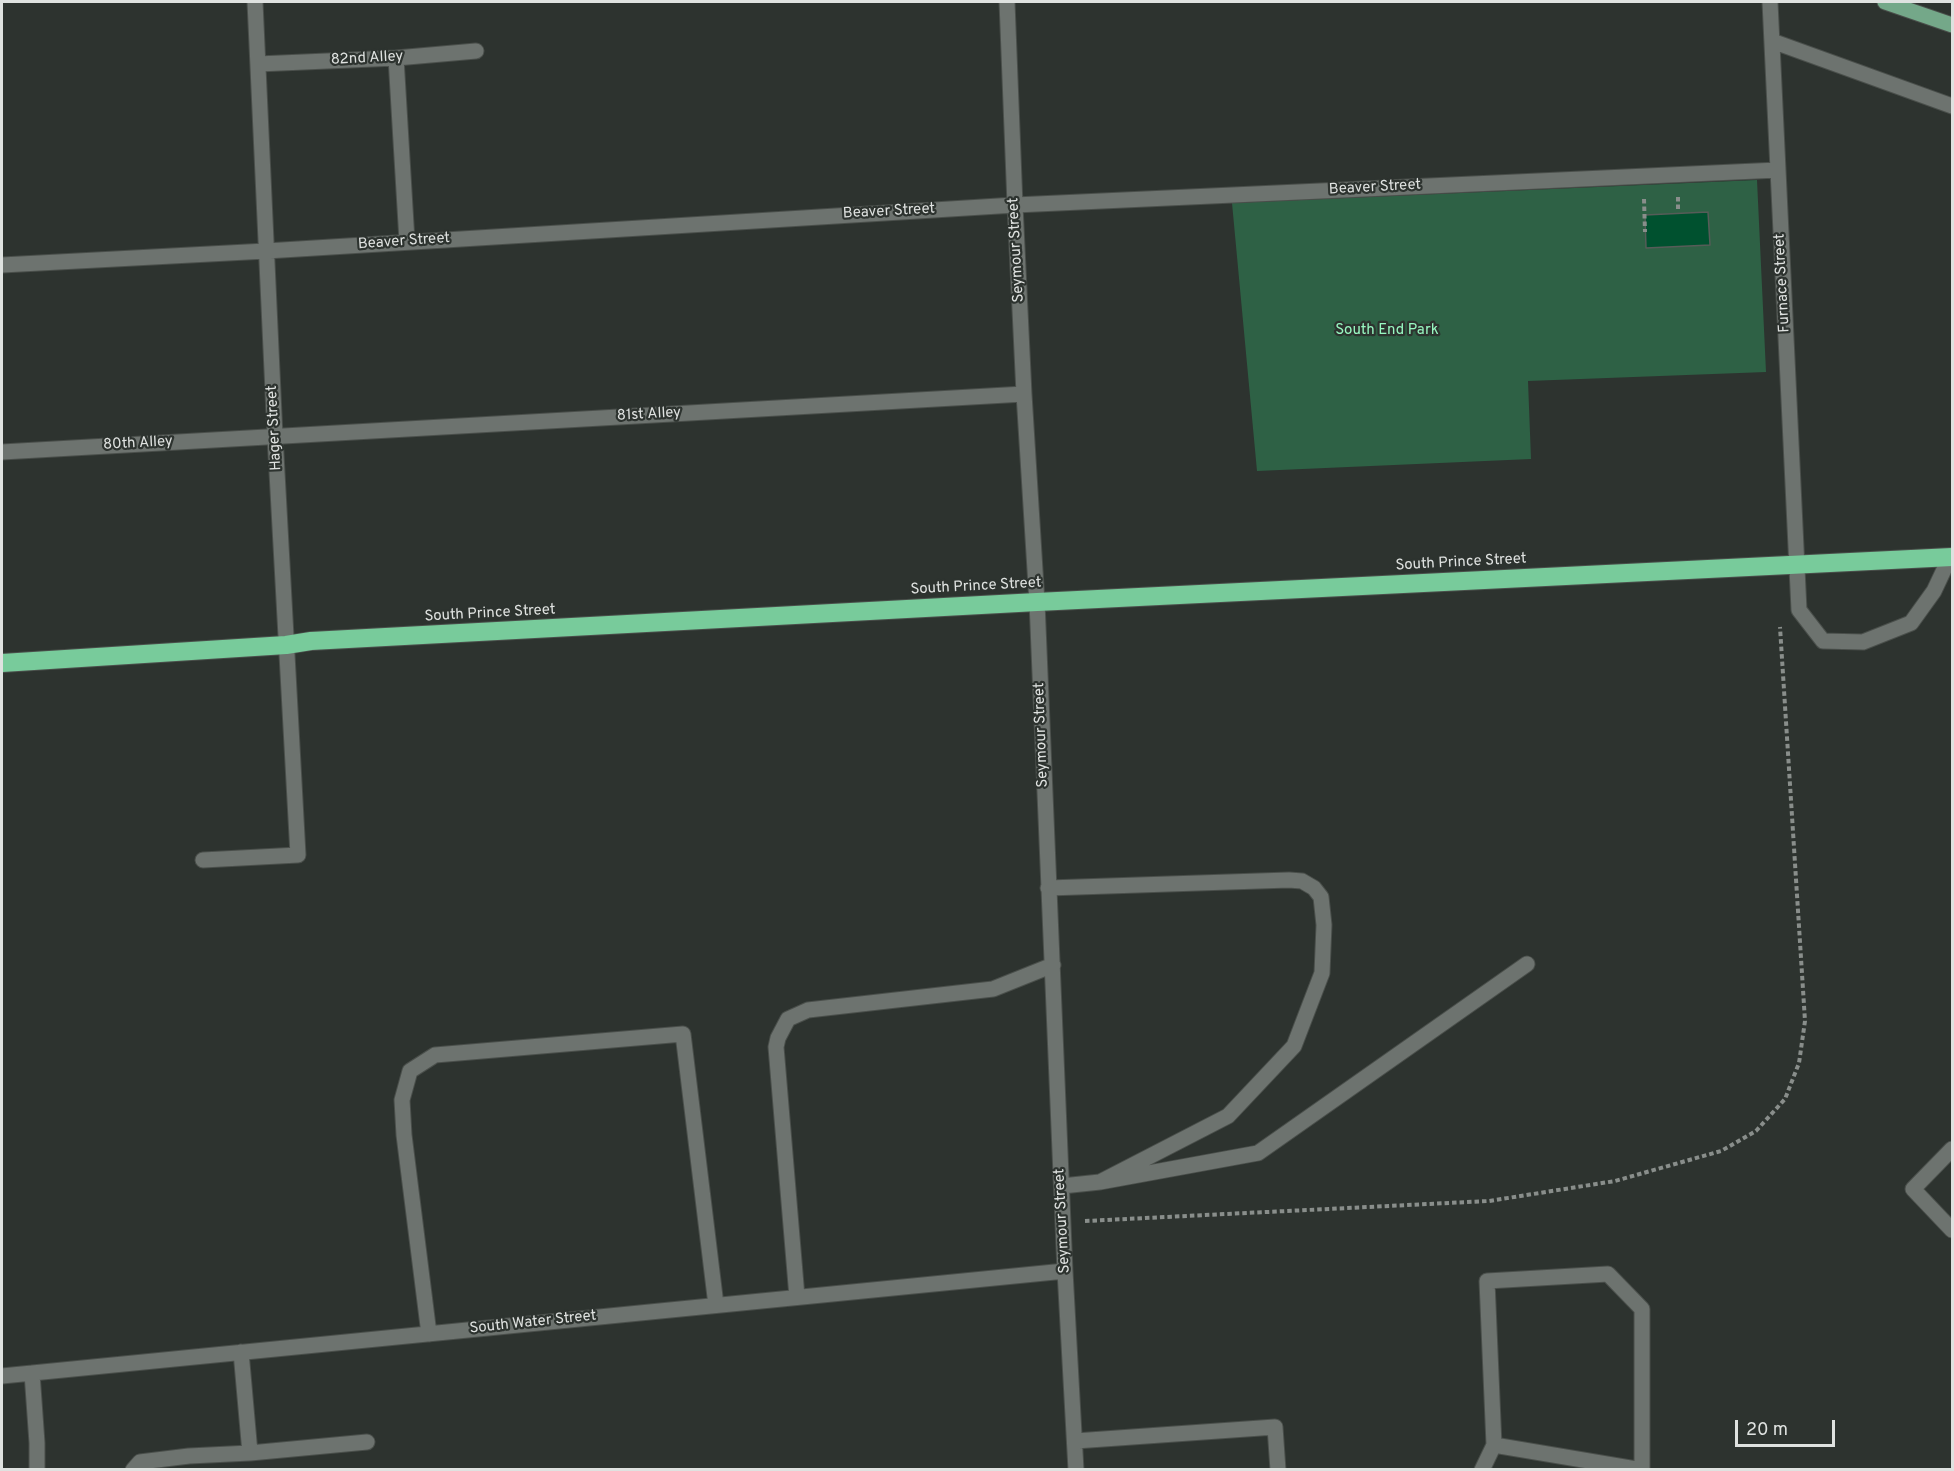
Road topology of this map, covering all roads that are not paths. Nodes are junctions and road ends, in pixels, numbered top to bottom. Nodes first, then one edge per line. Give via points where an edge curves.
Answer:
1 (255, 2) edge
2 (1007, 2) edge
3 (1770, 2) edge
4 (1885, 2) edge
5 (1953, 25) edge
6 (1772, 41) junction
7 (476, 51) dead end
8 (396, 58) junction
9 (258, 64) junction
10 (1953, 106) edge
11 (1778, 170) junction
12 (1015, 205) junction
13 (407, 241) junction
14 (266, 251) junction
15 (2, 265) edge
16 (1024, 394) junction
17 (275, 436) junction
18 (2, 452) edge
19 (1951, 557) edge
20 (1797, 565) junction
21 (1037, 602) junction
22 (286, 645) junction
23 (2, 663) edge
24 (203, 860) dead end
25 (1048, 888) junction
26 (1527, 964) dead end
27 (1053, 965) junction
28 (1953, 1149) edge
29 (1100, 1182) junction
30 (1062, 1186) junction
31 (1953, 1230) edge
32 (1065, 1271) junction
33 (797, 1298) junction
34 (716, 1305) junction
35 (429, 1334) junction
36 (241, 1352) junction
37 (32, 1373) junction
38 (2, 1376) edge
39 (1075, 1441) junction
40 (367, 1442) dead end
41 (1494, 1445) junction
42 (249, 1453) junction
43 (1642, 1469) edge
44 (37, 1470) edge
45 (133, 1470) edge
46 (1076, 1470) edge
47 (1278, 1470) edge
48 (1482, 1470) edge

1 - 9 street, Hager Street
2 - 12 street, Seymour Street
3 - 6 street, Furnace Street
4 - 5 main road
6 - 10 street
6 - 11 street, Furnace Street
7 - 8 street, 82nd Alley
8 - 9 street, 82nd Alley
8 - 13 street
9 - 14 street, Hager Street
11 - 12 street, Beaver Street
11 - 20 street, Furnace Street
12 - 13 street, Beaver Street
12 - 16 street, Seymour Street
13 - 14 street, Beaver Street
14 - 15 street, Beaver Street
14 - 17 street, Hager Street
16 - 17 street, 81st Alley
16 - 21 street, Seymour Street
17 - 18 street, 80th Alley
17 - 22 street, Hager Street
19 - 20 highway, South Prince Street
19 - 20 street, Furnace Street via 1934,591 1911,623 1863,642 1823,641 1799,610
20 - 21 highway, South Prince Street
21 - 22 highway, South Prince Street
21 - 25 street, Seymour Street
22 - 23 highway, South Prince Street
22 - 24 street, Hager Street via 298,855
25 - 27 street, Seymour Street
25 - 29 street via 1289,880 1302,881 1321,897 1322,973 1294,1046 1228,1116
26 - 29 street via 1258,1154
27 - 30 street, Seymour Street
27 - 33 street via 993,989 808,1010 788,1019 776,1047
28 - 31 street via 1913,1189
29 - 30 street
30 - 32 street, Seymour Street
32 - 33 street, South Water Street
32 - 39 street, Seymour Street
33 - 34 street, South Water Street
34 - 35 street, South Water Street
34 - 35 street via 683,1034 435,1055 410,1071 402,1100
35 - 36 street, South Water Street
36 - 37 street, South Water Street
36 - 42 street
37 - 38 street, South Water Street
37 - 44 street
39 - 46 street, Seymour Street
39 - 47 street via 1275,1427
40 - 42 street
41 - 43 street
41 - 43 street via 1487,1281 1608,1274 1642,1310
41 - 48 street
42 - 45 street via 140,1462

